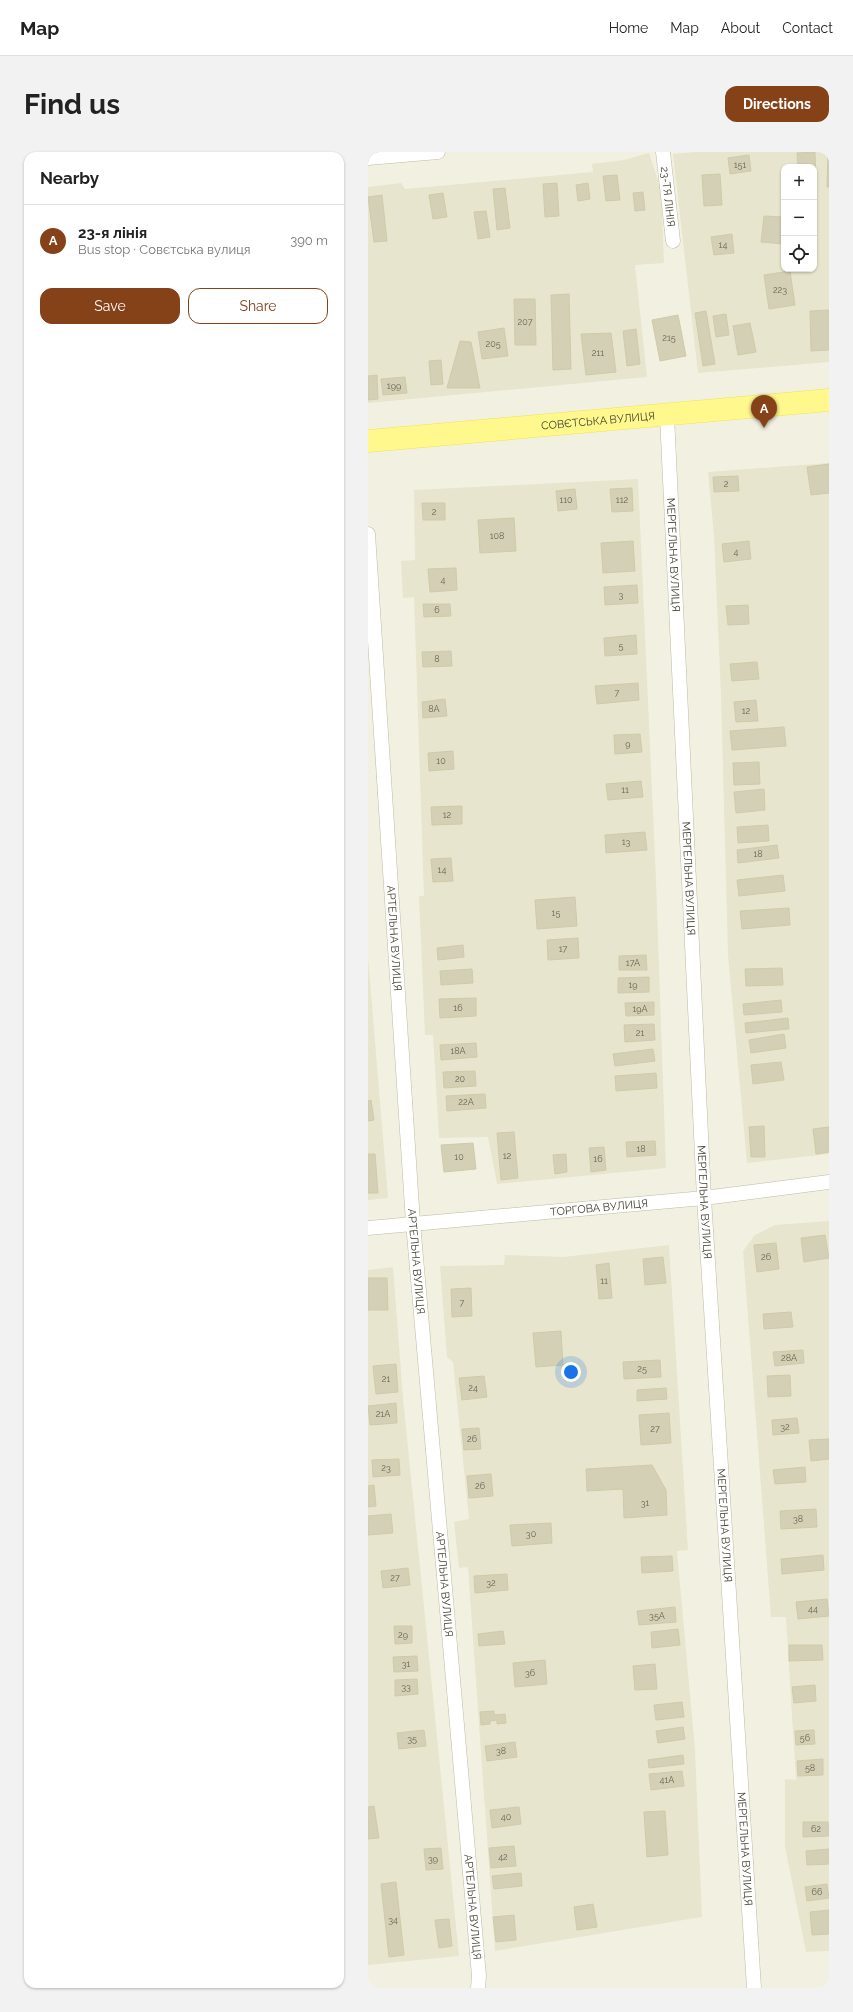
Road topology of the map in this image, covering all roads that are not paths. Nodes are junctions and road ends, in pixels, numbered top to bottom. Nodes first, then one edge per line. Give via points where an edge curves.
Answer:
1 (438, 152) edge
2 (663, 152) edge
3 (368, 158) edge
4 (673, 241) dead end
5 (829, 400) edge
6 (667, 416) junction
7 (368, 441) edge
8 (368, 534) edge
9 (829, 1182) edge
10 (704, 1198) junction
11 (413, 1223) junction
12 (368, 1228) edge
13 (478, 1988) edge
14 (754, 1988) edge

1 - 3 street
2 - 4 street, 23-ТЯ ЛІНІЯ
5 - 6 main road, СОВЄТСЬКА ВУЛИЦЯ
6 - 7 main road, СОВЄТСЬКА ВУЛИЦЯ
6 - 10 street, МЕРГЕЛЬНА ВУЛИЦЯ
8 - 11 street, АРТЕЛЬНА ВУЛИЦЯ
9 - 10 street, ТОРГОВА ВУЛИЦЯ
10 - 11 street, ТОРГОВА ВУЛИЦЯ
10 - 14 street, МЕРГЕЛЬНА ВУЛИЦЯ
11 - 12 street, ТОРГОВА ВУЛИЦЯ
11 - 13 street, АРТЕЛЬНА ВУЛИЦЯ via 479,1976

